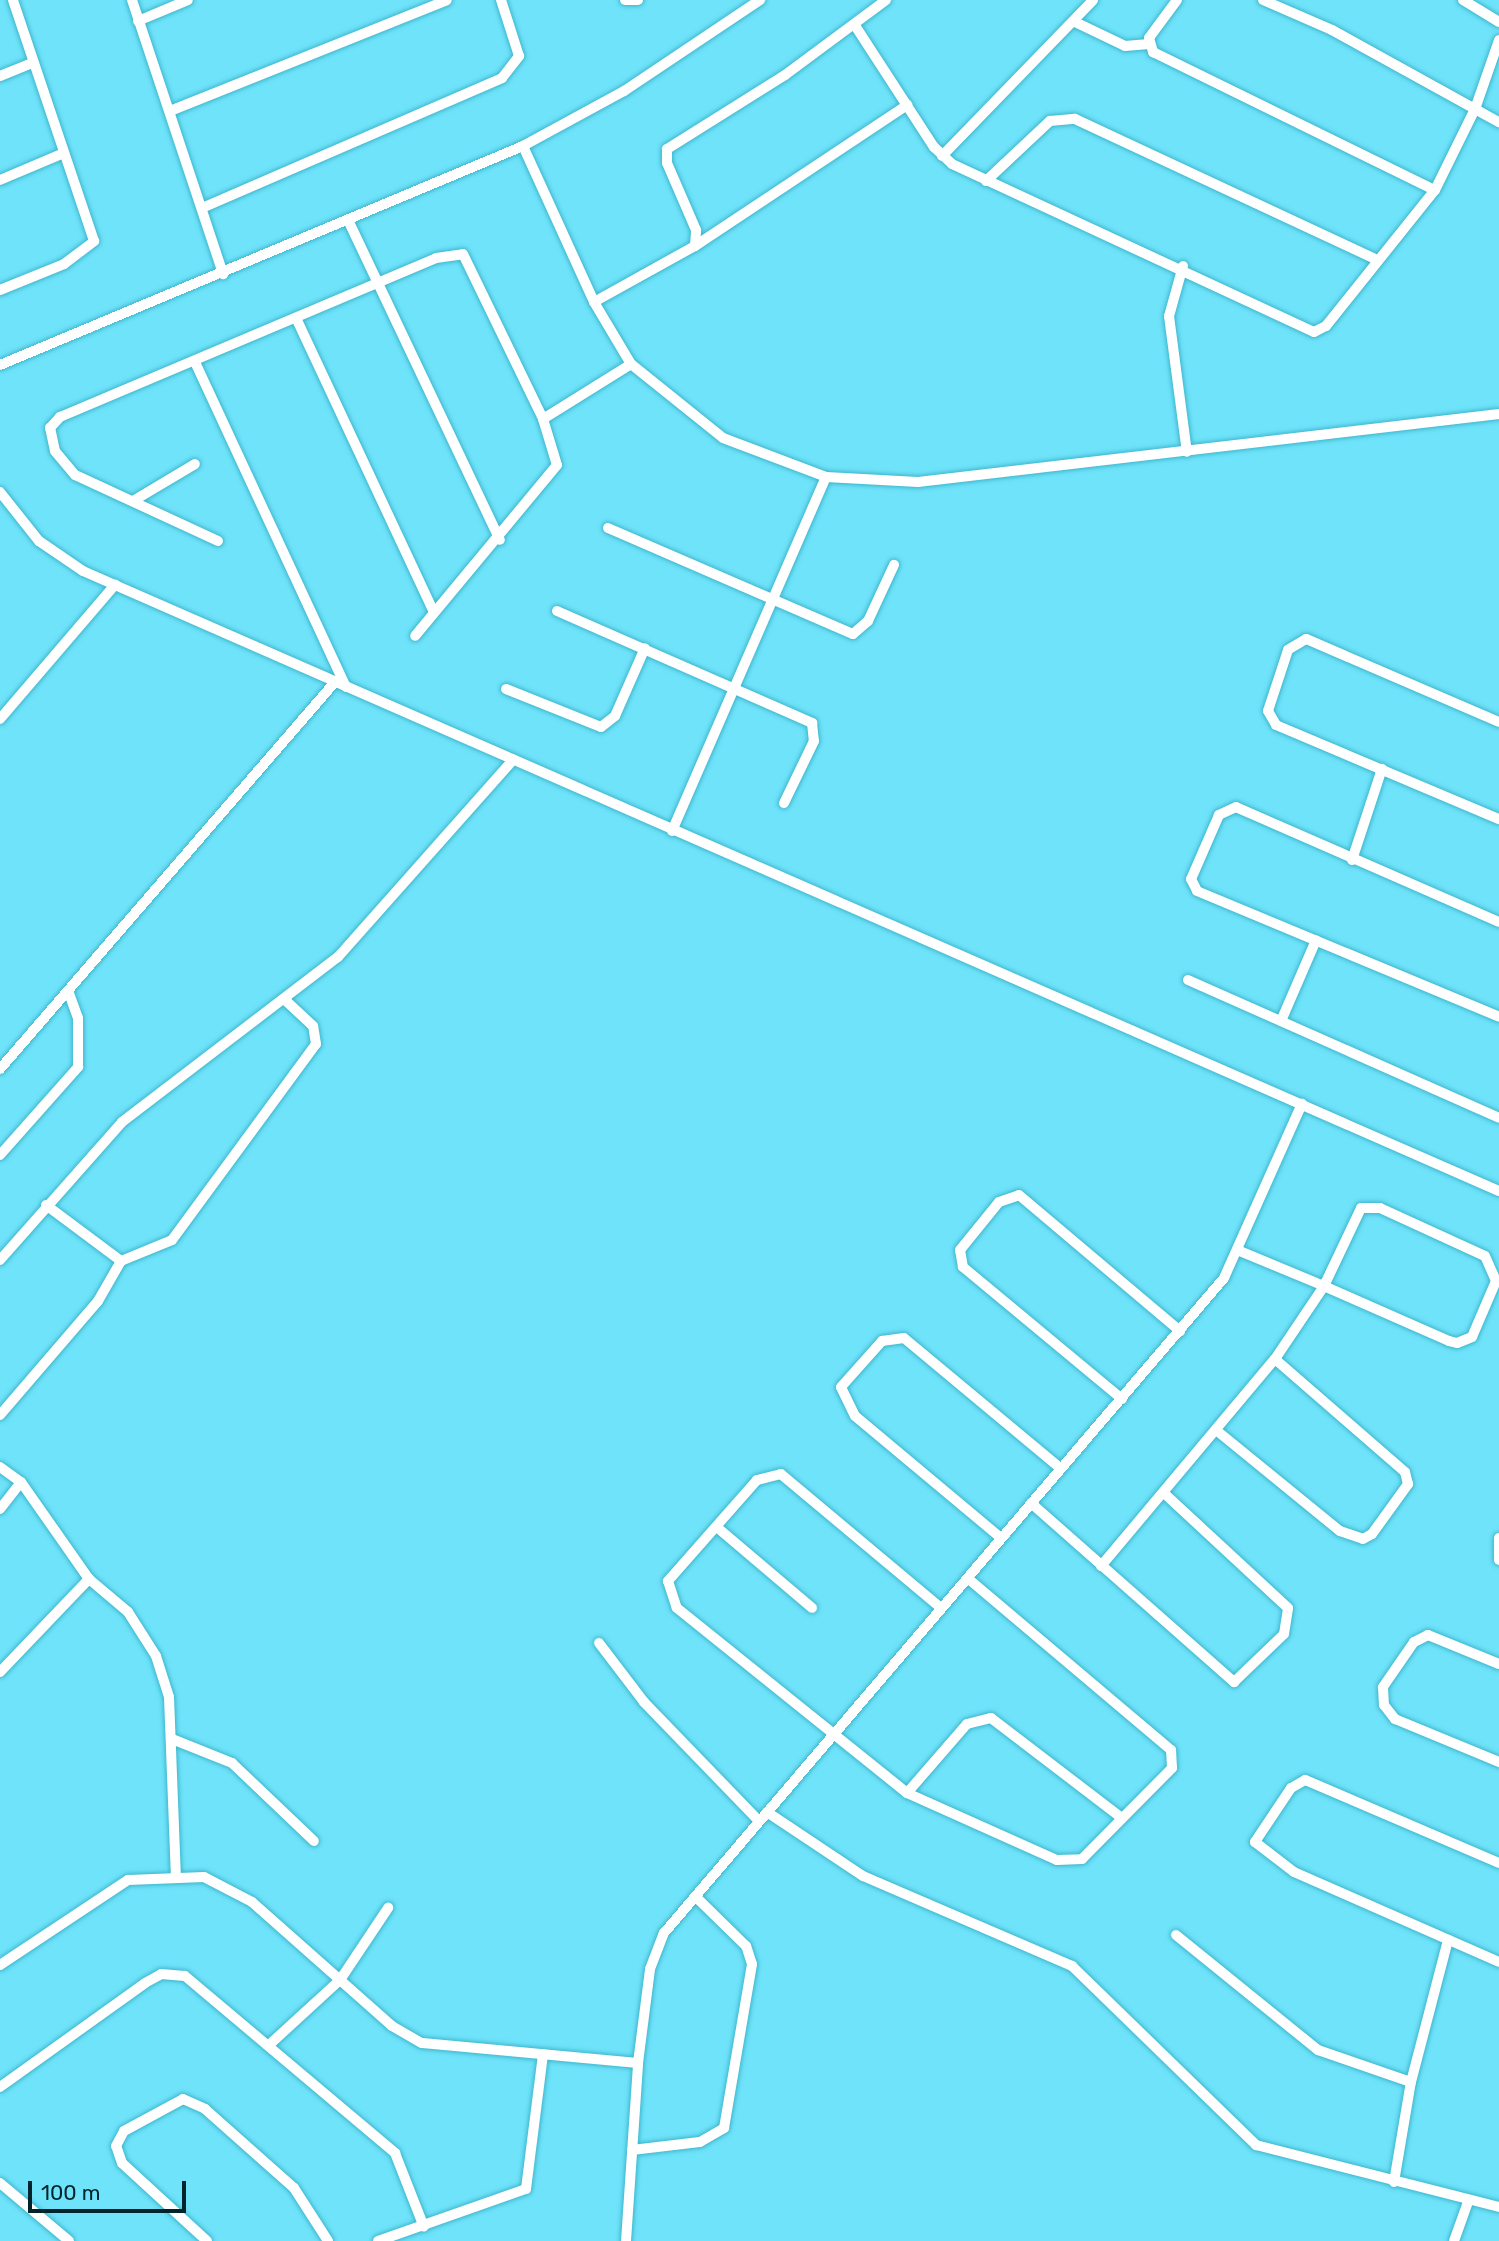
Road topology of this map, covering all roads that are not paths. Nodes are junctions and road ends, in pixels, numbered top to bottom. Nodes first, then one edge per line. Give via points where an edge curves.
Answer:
1 (13, 0) edge
2 (132, 0) edge
3 (188, 0) edge
4 (447, 0) edge
5 (501, 0) edge
6 (625, 0) edge
7 (638, 0) edge
8 (760, 0) edge
9 (886, 0) edge
10 (1093, 0) edge
11 (1177, 0) edge
12 (1263, 0) edge
13 (1463, 0) edge
14 (138, 20) junction
15 (1075, 22) junction
16 (1499, 22) edge
17 (856, 26) junction
18 (1499, 40) edge
19 (1149, 44) junction
20 (33, 63) junction
21 (0, 76) edge
22 (907, 105) junction
23 (1475, 109) junction
24 (170, 111) junction
25 (1499, 122) edge
26 (523, 146) junction
27 (64, 153) junction
28 (942, 156) junction
29 (0, 180) edge
30 (986, 181) junction
31 (1435, 190) junction
32 (202, 208) junction
33 (348, 220) junction
34 (695, 246) junction
35 (1378, 260) junction
36 (1183, 266) junction
37 (223, 274) junction
38 (380, 284) junction
39 (0, 290) edge
40 (594, 302) junction
41 (297, 320) junction
42 (195, 362) junction
43 (631, 364) junction
44 (0, 365) edge
45 (1499, 414) edge
46 (543, 419) junction
47 (1187, 452) junction
48 (195, 464) dead end
49 (826, 477) junction
50 (0, 492) edge
51 (133, 501) junction
52 (608, 528) dead end
53 (500, 540) junction
54 (218, 541) dead end
55 (894, 565) dead end
56 (115, 585) junction
57 (771, 601) junction
58 (557, 611) dead end
59 (434, 612) junction
60 (415, 636) dead end
61 (645, 648) junction
62 (341, 685) junction
63 (733, 686) junction
64 (506, 689) dead end
65 (0, 719) edge
66 (1499, 722) edge
67 (513, 760) junction
68 (1382, 769) junction
69 (784, 803) dead end
70 (1499, 819) edge
71 (672, 831) junction
72 (1352, 860) junction
73 (1499, 922) edge
74 (1316, 940) junction
75 (1188, 980) dead end
76 (68, 991) junction
77 (284, 999) junction
78 (1499, 1017) edge
79 (1281, 1021) junction
80 (0, 1069) edge
81 (1302, 1104) junction
82 (1499, 1118) edge
83 (0, 1155) edge
84 (1499, 1191) edge
85 (46, 1205) junction
86 (1240, 1251) junction
87 (0, 1260) edge
88 (121, 1261) junction
89 (1324, 1286) junction
90 (1180, 1331) junction
91 (1276, 1359) junction
92 (1122, 1399) junction
93 (0, 1415) edge
94 (1216, 1430) junction
95 (0, 1467) edge
96 (1060, 1468) junction
97 (21, 1482) junction
98 (1164, 1493) junction
99 (1031, 1503) junction
100 (0, 1509) edge
101 (719, 1529) junction
102 (1001, 1538) junction
103 (1499, 1538) edge
104 (1499, 1560) edge
105 (1101, 1566) junction
106 (969, 1578) junction
107 (89, 1579) junction
108 (812, 1608) dead end
109 (941, 1608) junction
110 (599, 1643) dead end
111 (1499, 1664) edge
112 (0, 1672) edge
113 (832, 1734) junction
114 (172, 1739) junction
115 (1499, 1762) edge
116 (907, 1793) junction
117 (767, 1812) junction
118 (1122, 1818) junction
119 (759, 1821) junction
120 (314, 1841) dead end
121 (1499, 1863) edge
122 (176, 1876) junction
123 (695, 1896) junction
124 (388, 1908) dead end
125 (1176, 1935) dead end
126 (1448, 1940) junction
127 (1499, 1962) edge
128 (0, 1965) edge
129 (340, 1980) junction
130 (270, 2045) junction
131 (543, 2054) junction
132 (638, 2063) junction
133 (1411, 2082) junction
134 (0, 2087) edge
135 (632, 2150) junction
136 (1394, 2182) junction
137 (0, 2183) edge
138 (1468, 2202) junction
139 (1499, 2207) edge
140 (424, 2227) junction
141 (69, 2241) edge
142 (207, 2241) edge
143 (328, 2241) edge
144 (377, 2241) edge
145 (626, 2241) edge
146 (1454, 2241) edge

1 - 20 street
2 - 14 street
3 - 14 street
4 - 24 street
5 - 32 street via 519,56 502,78
6 - 7 street
8 - 26 street via 634,85
9 - 17 street
10 - 15 street
11 - 19 street
12 - 23 street
13 - 16 street
14 - 24 street
15 - 19 street via 1125,46
15 - 28 street
17 - 22 street
17 - 34 street via 667,149
18 - 23 street
19 - 31 street via 1161,56
20 - 21 street
20 - 27 street
22 - 28 street
22 - 34 street
23 - 25 street
23 - 31 street
24 - 32 street
26 - 33 street
26 - 40 street
27 - 29 street
27 - 39 street via 94,241 64,264
28 - 30 street
30 - 35 street via 1049,121 1075,119
30 - 36 street
31 - 35 street
32 - 37 street
33 - 37 street
33 - 38 street
34 - 40 street
35 - 36 street via 1326,326 1314,332
36 - 47 street via 1168,316
37 - 44 street
38 - 41 street
38 - 46 street via 436,258 463,254 478,274
38 - 53 street
40 - 43 street
41 - 42 street
41 - 59 street
42 - 51 street via 60,417 50,428 55,451 75,475
42 - 62 street
43 - 46 street
43 - 49 street via 723,438
45 - 47 street
46 - 53 street via 556,453 552,477
47 - 49 street via 918,482
48 - 51 street
49 - 57 street
50 - 56 street via 58,557
51 - 54 street
52 - 57 street
53 - 59 street
55 - 57 street via 868,621 853,634
56 - 62 street
56 - 65 street
57 - 63 street
58 - 61 street
59 - 60 street
61 - 63 street
61 - 64 street via 615,716 601,727
62 - 67 street
62 - 76 street
63 - 69 street via 812,723 814,741
63 - 71 street
66 - 68 street via 1306,639 1295,642 1268,705 1271,722
67 - 71 street
67 - 77 street via 338,957
68 - 70 street
68 - 72 street
71 - 81 street
72 - 73 street
72 - 74 street via 1229,808 1219,814 1192,875 1197,891
74 - 78 street
74 - 79 street
75 - 79 street
76 - 80 street
76 - 83 street via 78,1018 78,1067
77 - 85 street via 167,1082
77 - 88 street via 313,1026 316,1044 179,1233
79 - 82 street
81 - 84 street
81 - 86 street
85 - 87 street
85 - 88 street
86 - 89 street
86 - 90 street
88 - 93 street via 98,1301
89 - 89 street via 1457,1343 1472,1337 1496,1271 1485,1256 1370,1206 1355,1214
89 - 91 street
90 - 92 street
90 - 92 street via 1019,1195 999,1202 960,1250 962,1267
91 - 94 street
91 - 94 street via 1405,1472 1408,1484 1372,1534 1363,1539 1340,1531
92 - 96 street
94 - 98 street
95 - 97 street
96 - 99 street
96 - 102 street via 904,1338 882,1341 841,1387 855,1416
97 - 100 street
97 - 107 street
98 - 105 street
98 - 105 street via 1281,1598 1290,1616 1284,1634 1240,1678 1228,1680
99 - 102 street
99 - 105 street
101 - 108 street
101 - 109 street via 757,1480 781,1474
101 - 113 street via 668,1581 668,1594 677,1608
102 - 106 street
103 - 104 street
106 - 109 street
106 - 118 street via 1171,1750 1172,1768
107 - 112 street
107 - 114 street via 143,1630 167,1689
109 - 113 street
110 - 119 street via 644,1702
111 - 115 street via 1428,1635 1414,1642 1383,1687 1384,1705 1395,1719
113 - 116 street
113 - 117 street
114 - 120 street via 232,1763
114 - 122 street
116 - 118 street via 1067,1863 1082,1859
116 - 118 street via 967,1724 991,1718
117 - 119 street
117 - 136 street via 863,1876 1072,1966 1256,2145
119 - 123 street
121 - 126 street via 1305,1780 1291,1788 1255,1842 1294,1872
122 - 128 street via 128,1880
122 - 129 street via 229,1887
123 - 132 street via 657,1947
123 - 135 street via 746,1946 752,1964 724,2129 700,2142
124 - 129 street
125 - 133 street via 1318,2050
126 - 127 street
126 - 133 street
129 - 130 street
129 - 131 street via 422,2043
130 - 134 street via 197,1983 161,1974
130 - 140 street via 395,2153
131 - 132 street
131 - 140 street via 526,2189
132 - 135 street
133 - 136 street
135 - 145 street
136 - 138 street
137 - 141 street
138 - 139 street
138 - 146 street
140 - 144 street
142 - 143 street via 122,2162 116,2146 124,2131 183,2099 205,2109 294,2188

